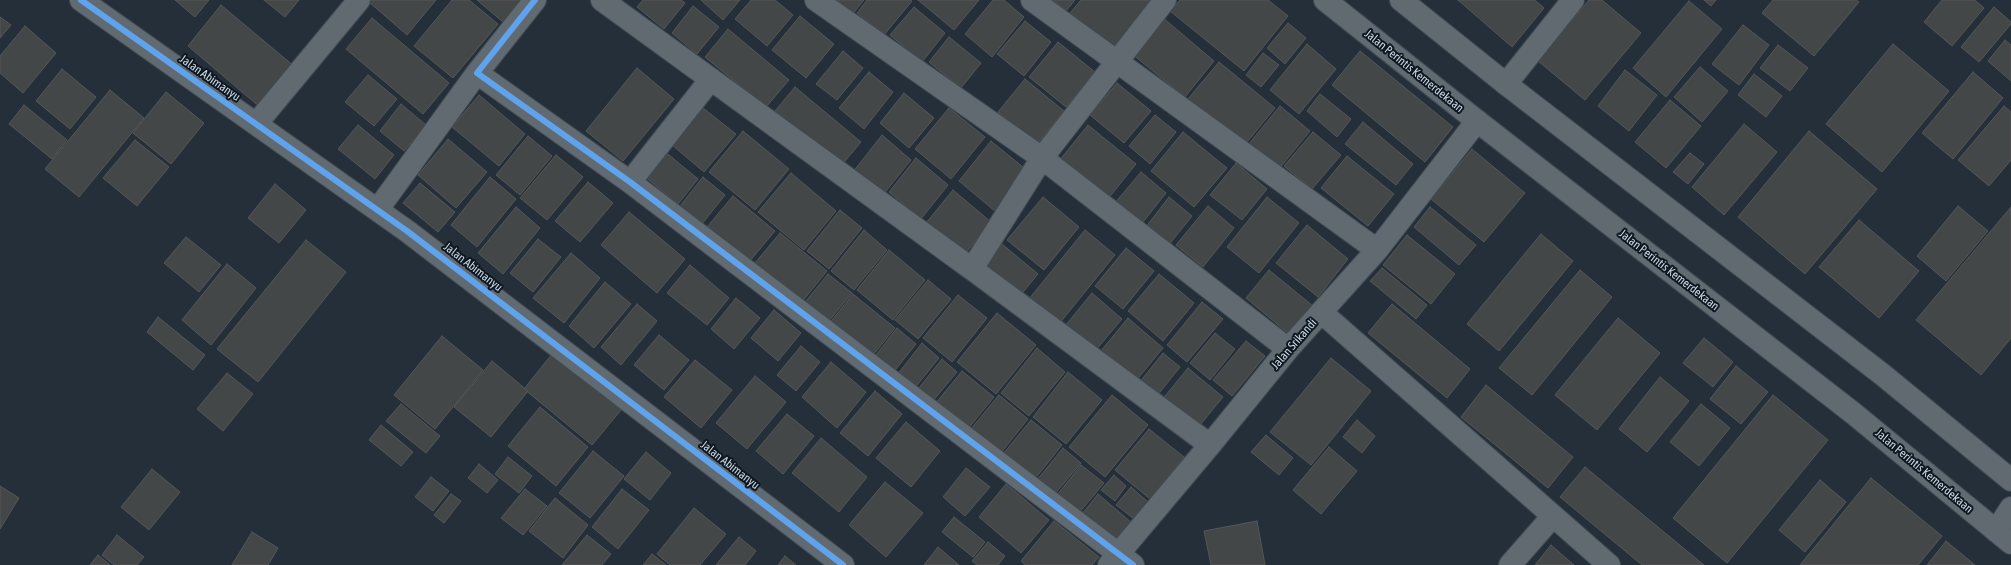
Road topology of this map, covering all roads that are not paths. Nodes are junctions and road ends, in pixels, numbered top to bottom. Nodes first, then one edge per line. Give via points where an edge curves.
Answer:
1 (81, 0) edge
2 (359, 0) edge
3 (535, 0) edge
4 (602, 0) edge
5 (816, 0) edge
6 (1032, 0) edge
7 (1165, 0) edge
8 (1325, 0) edge
9 (1402, 0) edge
10 (1573, 0) edge
11 (1116, 62) junction
12 (477, 73) junction
13 (711, 79) junction
14 (1506, 84) junction
15 (1477, 121) junction
16 (256, 124) junction
17 (1042, 158) junction
18 (630, 182) junction
19 (378, 209) junction
20 (1377, 250) junction
21 (972, 269) junction
22 (1322, 312) junction
23 (1288, 349) junction
24 (1210, 445) junction
25 (2011, 479) edge
26 (2011, 508) edge
27 (1553, 516) junction
28 (2004, 537) edge
29 (1120, 561) edge
30 (843, 565) edge
31 (1510, 565) edge
32 (1608, 565) edge

1 - 16 street, Jalan Abimanyu
2 - 16 street
3 - 12 street
4 - 13 street
5 - 17 street
6 - 11 street
7 - 11 street
8 - 15 street, Jalan Perintis Kemerdekaan
9 - 14 street
10 - 14 street
11 - 17 street
11 - 20 street
12 - 18 street
12 - 19 street
13 - 18 street
13 - 21 street
14 - 25 street via 1883,375
15 - 20 street, Jalan Srikandi
15 - 28 street, Jalan Perintis Kemerdekaan via 1853,413
16 - 19 street, Jalan Abimanyu
17 - 21 street
17 - 23 street
18 - 29 street
19 - 30 street, Jalan Abimanyu
20 - 22 street, Jalan Srikandi
21 - 24 street
22 - 23 street, Jalan Srikandi
22 - 27 street
23 - 24 street, Jalan Srikandi
24 - 29 street, Jalan Srikandi
26 - 28 street
27 - 31 street
27 - 32 street

